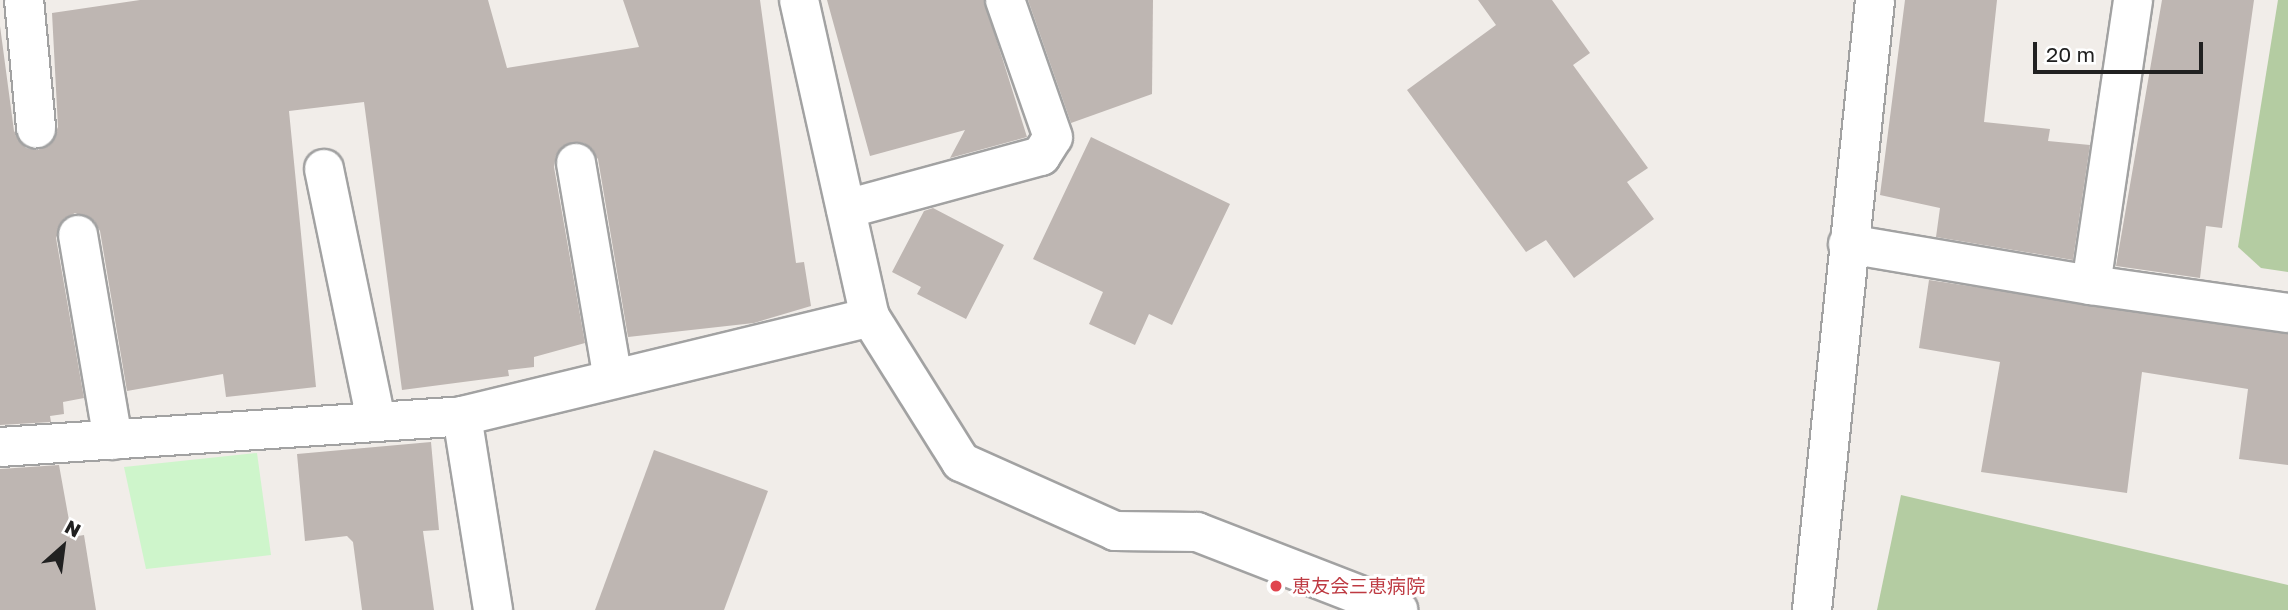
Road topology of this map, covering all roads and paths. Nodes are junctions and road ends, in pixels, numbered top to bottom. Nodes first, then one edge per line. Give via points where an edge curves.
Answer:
1 (24, 0) edge
2 (799, 0) edge
3 (1005, 0) edge
4 (1875, 0) edge
5 (2133, 0) edge
6 (36, 128) dead end
7 (576, 163) dead end
8 (324, 169) dead end
9 (846, 209) junction
10 (78, 235) dead end
11 (1848, 244) junction
12 (2091, 285) junction
13 (2288, 313) edge
14 (870, 317) junction
15 (613, 379) junction
16 (462, 416) junction
17 (376, 421) junction
18 (113, 440) junction
19 (0, 447) edge
20 (493, 610) edge
21 (1398, 610) edge
22 (1811, 610) edge

1 - 6 street
2 - 9 street
3 - 9 street via 1053,137 1041,156
4 - 11 street
5 - 12 street
7 - 15 street
8 - 17 street
9 - 14 street
10 - 18 street
11 - 12 street
11 - 22 street
12 - 13 street
14 - 15 street
14 - 21 street via 961,462 1115,531 1196,532
15 - 16 street
16 - 17 street
16 - 20 street
17 - 18 street
18 - 19 street

